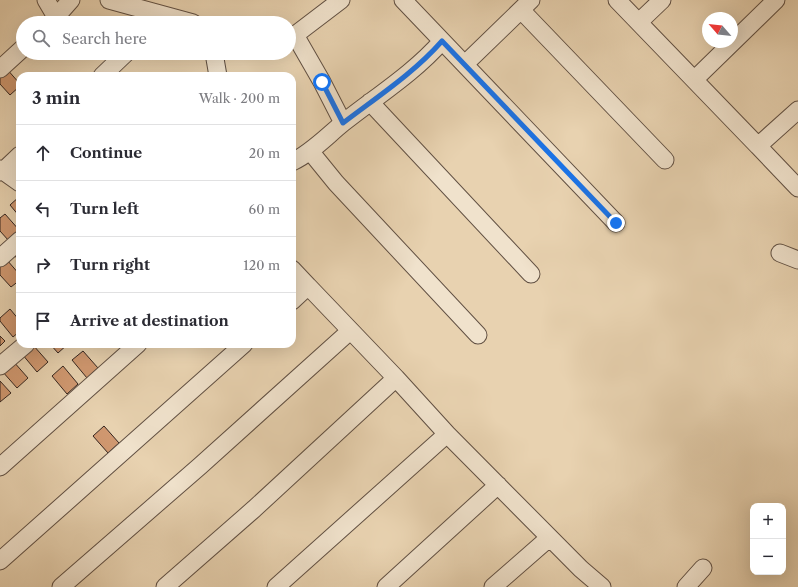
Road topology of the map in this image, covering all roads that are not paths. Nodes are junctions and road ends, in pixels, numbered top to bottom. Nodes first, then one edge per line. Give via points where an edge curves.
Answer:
1 (46, 0) edge
2 (71, 0) edge
3 (109, 0) edge
4 (340, 0) edge
5 (403, 0) edge
6 (617, 0) edge
7 (662, 0) edge
8 (776, 0) edge
9 (526, 5) edge
10 (52, 16) edge
11 (57, 16) edge
12 (152, 16) edge
13 (639, 22) junction
14 (296, 33) edge
15 (442, 41) junction
16 (296, 42) edge
17 (16, 54) edge
18 (119, 60) edge
19 (215, 60) edge
20 (465, 64) junction
21 (0, 68) edge
22 (106, 72) edge
23 (217, 72) edge
24 (695, 79) junction
25 (370, 102) junction
26 (798, 110) edge
27 (343, 123) junction
28 (758, 146) junction
29 (310, 151) junction
30 (16, 158) edge
31 (296, 160) edge
32 (665, 160) dead end
33 (1, 171) edge
34 (16, 180) edge
35 (798, 188) edge
36 (616, 223) dead end
37 (16, 244) edge
38 (780, 252) dead end
39 (0, 258) edge
40 (798, 260) edge
41 (296, 273) edge
42 (531, 274) dead end
43 (308, 286) junction
44 (296, 297) edge
45 (350, 331) junction
46 (478, 335) dead end
47 (21, 348) edge
48 (134, 348) edge
49 (240, 348) edge
50 (0, 366) edge
51 (396, 378) junction
52 (447, 434) junction
53 (0, 467) edge
54 (498, 486) junction
55 (549, 538) junction
56 (0, 561) edge
57 (703, 568) dead end
58 (581, 569) junction
59 (61, 587) edge
60 (165, 587) edge
61 (276, 587) edge
62 (386, 587) edge
63 (492, 587) edge
64 (583, 587) edge
65 (602, 587) edge
66 (686, 587) edge

1 - 10 street
2 - 11 street
3 - 12 street
4 - 14 street
5 - 15 street
6 - 13 street
7 - 13 street
8 - 24 street
9 - 20 street
9 - 32 street
13 - 24 street
15 - 20 street
15 - 25 street via 401,80
16 - 27 street via 322,82
17 - 21 street
18 - 22 street
19 - 23 street
20 - 36 street
24 - 28 street
25 - 27 street
25 - 42 street
26 - 28 street
27 - 29 street
28 - 35 street
29 - 31 street
29 - 46 street via 336,183
30 - 33 street
33 - 34 street
37 - 39 street
38 - 40 street
41 - 43 street
43 - 44 street
43 - 45 street
45 - 51 street
45 - 59 street
47 - 50 street
48 - 53 street
49 - 56 street
51 - 52 street
51 - 60 street
52 - 54 street
52 - 61 street
54 - 55 street
54 - 62 street
55 - 58 street
55 - 63 street
57 - 66 street
58 - 64 street
58 - 65 street

